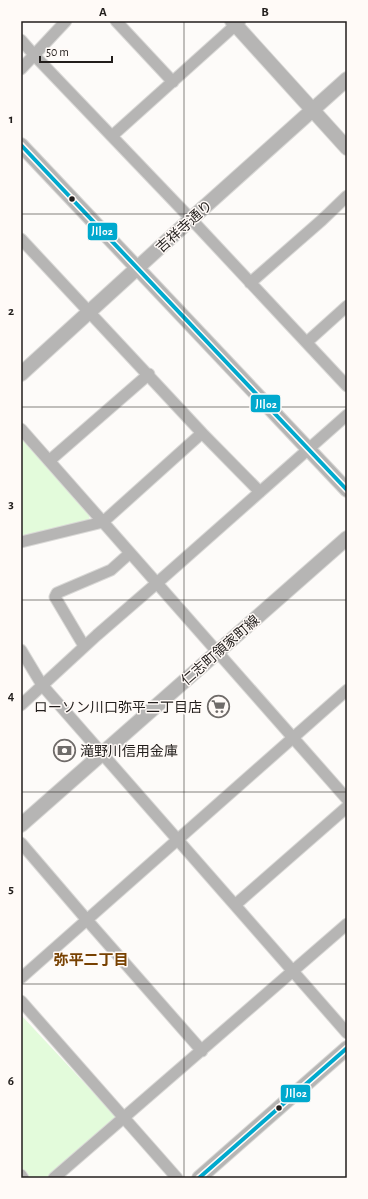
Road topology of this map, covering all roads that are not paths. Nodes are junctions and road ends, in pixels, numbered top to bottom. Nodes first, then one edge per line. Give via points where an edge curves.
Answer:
1 (66, 21) edge
2 (116, 21) edge
3 (236, 22) edge
4 (21, 40) edge
5 (35, 56) junction
6 (21, 69) edge
7 (347, 79) edge
8 (173, 82) junction
9 (313, 110) junction
10 (112, 136) junction
11 (21, 145) edge
12 (347, 148) edge
13 (347, 196) edge
14 (191, 218) junction
15 (21, 238) edge
16 (138, 268) junction
17 (250, 283) junction
18 (347, 306) edge
19 (89, 311) junction
20 (307, 342) junction
21 (21, 374) edge
22 (149, 374) junction
23 (347, 386) edge
24 (347, 415) edge
25 (21, 429) edge
26 (202, 433) junction
27 (308, 449) junction
28 (48, 461) junction
29 (347, 490) edge
30 (260, 492) junction
31 (103, 522) junction
32 (347, 538) edge
33 (21, 542) edge
34 (130, 553) junction
35 (157, 583) junction
36 (84, 646) junction
37 (21, 650) edge
38 (217, 652) junction
39 (42, 685) junction
40 (347, 690) edge
41 (21, 705) edge
42 (294, 737) junction
43 (102, 754) junction
44 (347, 798) edge
45 (347, 807) edge
46 (21, 825) edge
47 (178, 840) junction
48 (21, 843) edge
49 (235, 905) junction
50 (87, 920) junction
51 (347, 924) edge
52 (293, 971) junction
53 (21, 978) edge
54 (21, 1001) edge
55 (347, 1033) edge
56 (347, 1048) edge
57 (202, 1051) junction
58 (124, 1118) junction
59 (21, 1175) edge
60 (23, 1178) edge
61 (54, 1178) edge
62 (177, 1178) edge
63 (199, 1178) edge

1 - 5 street
2 - 8 street
3 - 8 street
3 - 9 street
4 - 5 street
5 - 6 street
5 - 10 street
7 - 9 street, 吉祥寺通り
8 - 10 street
9 - 12 street
9 - 14 street, 吉祥寺通り
10 - 14 street
11 - 16 street
13 - 17 street
14 - 16 street, 吉祥寺通り
14 - 17 street
15 - 19 street
16 - 19 street, 吉祥寺通り
16 - 27 street
17 - 20 street
18 - 20 street
19 - 21 street, 吉祥寺通り
19 - 22 street
20 - 23 street
22 - 26 street
22 - 28 street
24 - 27 street
25 - 28 street
26 - 30 street
26 - 31 street
27 - 29 street
27 - 30 street
28 - 31 street
30 - 35 street
31 - 33 street
31 - 34 street
32 - 38 street, 仁志町領家町線
34 - 35 street
34 - 36 street via 111,570 55,596
35 - 36 street
35 - 38 street
36 - 39 street
37 - 39 street
38 - 42 street
38 - 43 street, 仁志町領家町線
39 - 41 street
39 - 43 street
40 - 42 street
42 - 44 street
42 - 47 street
43 - 46 street, 仁志町領家町線
43 - 47 street
45 - 49 street
47 - 49 street
47 - 50 street
48 - 50 street
49 - 52 street
50 - 53 street
50 - 57 street
51 - 52 street
52 - 55 street
52 - 57 street
54 - 58 street
56 - 63 street
57 - 58 street
58 - 61 street
58 - 62 street
59 - 60 street

